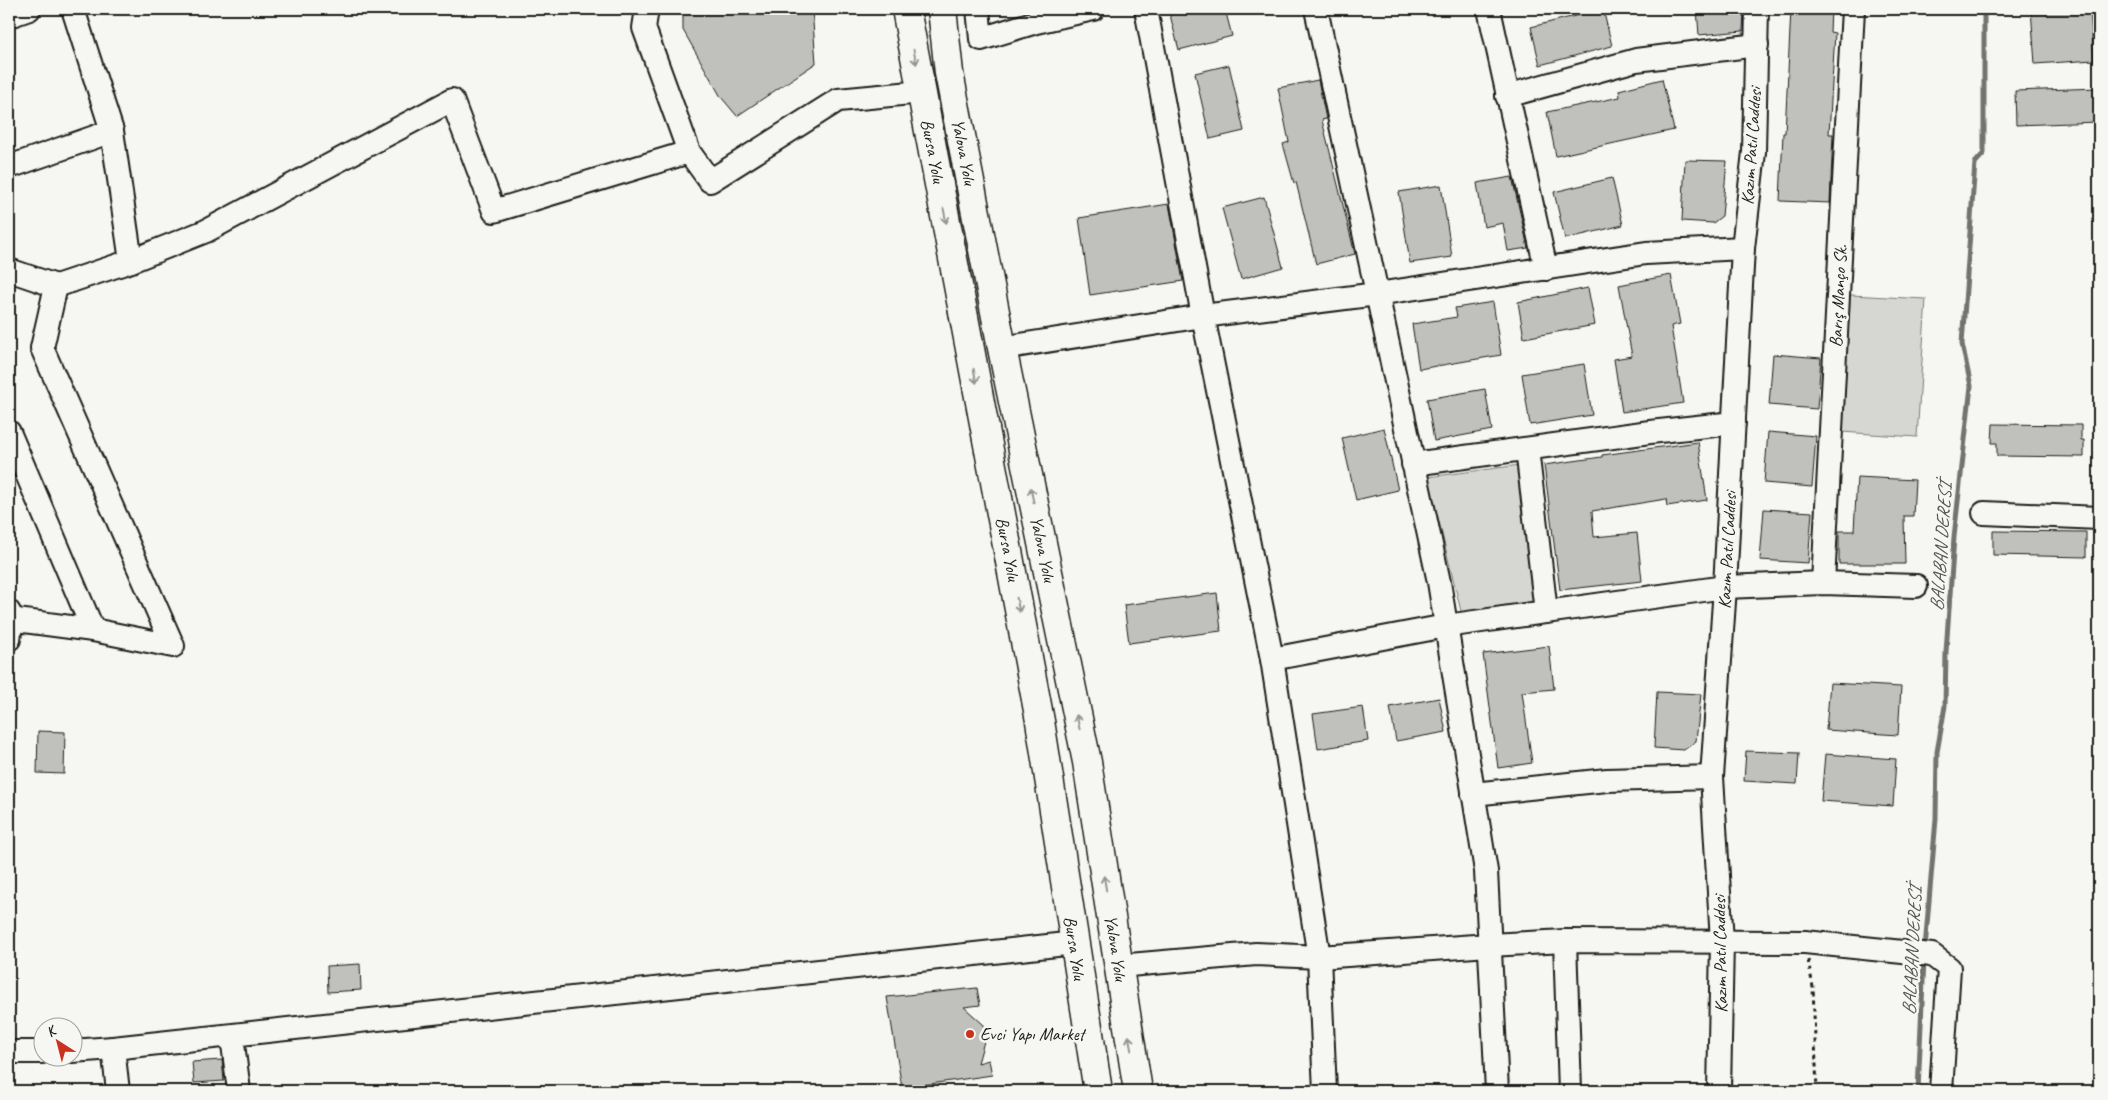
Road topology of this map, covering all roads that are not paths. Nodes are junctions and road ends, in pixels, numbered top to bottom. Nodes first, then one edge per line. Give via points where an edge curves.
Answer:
1 (29, 9) edge
2 (73, 9) edge
3 (647, 9) edge
4 (906, 9) edge
5 (942, 9) edge
6 (978, 9) edge
7 (1093, 9) edge
8 (1146, 9) edge
9 (1316, 9) edge
10 (1488, 9) edge
11 (1757, 9) edge
12 (1852, 9) edge
13 (9, 16) edge
14 (1757, 45) junction
15 (922, 92) junction
16 (1506, 96) junction
17 (112, 131) junction
18 (689, 152) junction
19 (9, 167) edge
20 (1744, 248) junction
21 (130, 262) junction
22 (1546, 269) junction
23 (9, 270) edge
24 (56, 286) junction
25 (1377, 294) junction
26 (1203, 316) junction
27 (1002, 348) junction
28 (1734, 423) junction
29 (9, 432) edge
30 (1527, 448) junction
31 (1414, 464) junction
32 (1984, 513) dead end
33 (2099, 518) edge
34 (1823, 583) junction
35 (1916, 586) dead end
36 (1725, 588) junction
37 (1546, 612) junction
38 (10, 622) edge
39 (1446, 626) junction
40 (94, 630) junction
41 (1272, 659) junction
42 (1712, 777) junction
43 (1473, 794) junction
44 (1566, 941) junction
45 (1722, 942) junction
46 (1074, 943) junction
47 (1489, 945) junction
48 (1319, 957) junction
49 (1118, 966) junction
50 (232, 1036) junction
51 (113, 1048) junction
52 (82, 1050) edge
53 (9, 1052) edge
54 (32, 1052) edge
55 (118, 1091) edge
56 (239, 1091) edge
57 (1098, 1091) edge
58 (1138, 1091) edge
59 (1325, 1091) edge
60 (1497, 1091) edge
61 (1570, 1091) edge
62 (1719, 1091) edge
63 (1941, 1091) edge

1 - 13 street
2 - 17 street
3 - 18 street via 644,28
4 -> 15 highway, Bursa Yolu
5 - 27 highway, Yalova Yolu via 949,73
6 - 7 street via 981,39
8 - 26 street
9 - 25 street
10 - 16 street
11 - 14 street, Kazım Patıl Caddesi
12 - 34 street, Barış Manço Sk.
14 - 16 street via 1636,60
14 - 20 street, Kazım Patıl Caddesi via 1754,152
15 - 18 street via 838,100 710,181
15 -> 46 highway, Bursa Yolu via 1040,721
16 - 22 street
17 - 19 street
17 - 21 street
18 - 21 street via 494,211 452,100 206,231
20 - 22 street via 1646,253
20 - 28 street, Kazım Patıl Caddesi
21 - 24 street
22 - 25 street
23 - 24 street
24 - 40 street via 42,348 173,646
25 - 26 street
25 - 31 street
26 - 27 street
26 - 41 street
49 -> 27 highway, Yalova Yolu via 1087,762
28 - 30 street
28 - 36 street, Kazım Patıl Caddesi
29 - 40 street
30 - 31 street
30 - 37 street
31 - 39 street
32 - 33 street
34 - 35 street
34 - 36 street
36 - 37 street
36 - 42 street, Kazım Patıl Caddesi
37 - 39 street
38 - 40 street
39 - 41 street
39 - 43 street
41 - 48 street
42 - 43 street via 1607,780
42 - 45 street, Kazım Patıl Caddesi
43 - 47 street via 1486,871
44 - 45 street
44 - 47 street
44 - 61 street
45 - 62 street, Kazım Patıl Caddesi
45 - 63 street via 1805,942 1932,955 1949,968
46 - 50 street
46 - 57 highway, Bursa Yolu
47 - 48 street
47 - 60 street
48 - 49 street via 1256,954
48 - 59 street
58 -> 49 highway, Yalova Yolu
50 - 51 street
50 - 56 street
51 - 52 street
51 - 55 street
53 - 54 street

